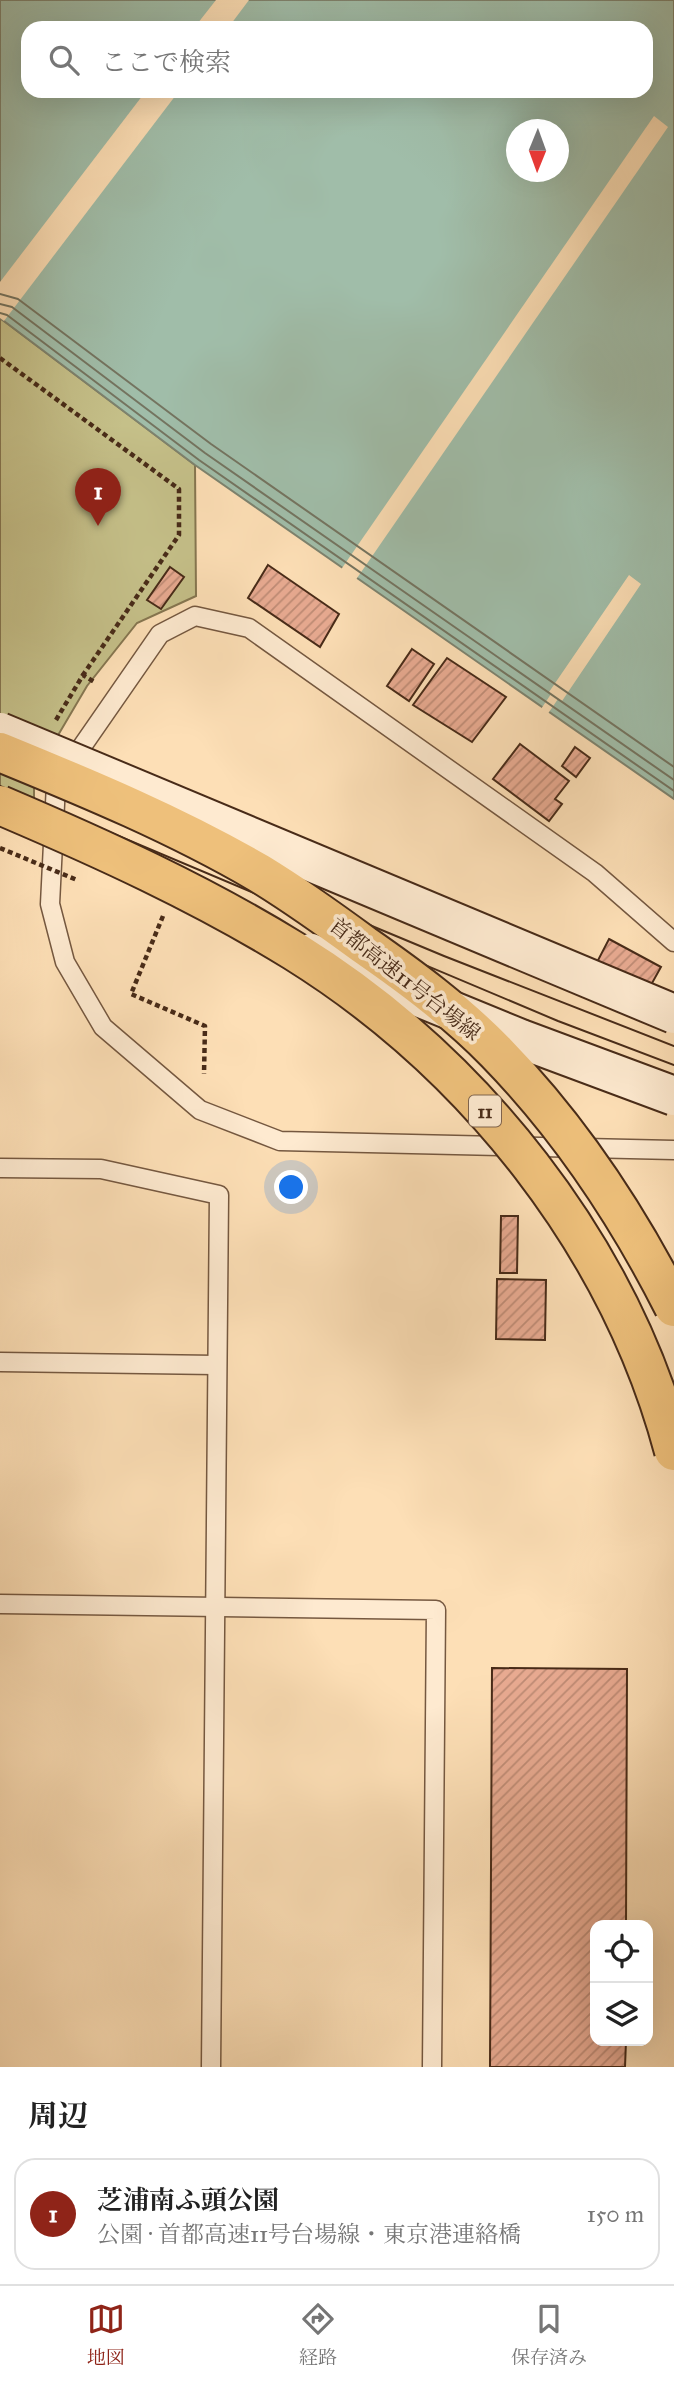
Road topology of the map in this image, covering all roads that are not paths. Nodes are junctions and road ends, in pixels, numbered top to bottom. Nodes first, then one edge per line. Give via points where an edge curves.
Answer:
1 (0, 733) edge
2 (0, 752) edge
3 (0, 805) edge
4 (0, 825) edge
5 (674, 942) edge
6 (674, 1014) edge
7 (674, 1096) edge
8 (674, 1150) edge
9 (0, 1168) edge
10 (674, 1307) edge
11 (0, 1362) edge
12 (216, 1364) junction
13 (674, 1451) edge
14 (0, 1604) edge
15 (214, 1607) junction
16 (211, 2067) edge
17 (432, 2067) edge

1 - 6 street, bridge
2 - 10 highway, 首都高速11号台場線 / 11, bridge via 189,835 260,874 450,1009 495,1051 551,1115 610,1194
3 - 13 highway, 首都高速11号台場線 / 11, bridge via 168,893 296,952 357,995 458,1082 496,1122 563,1211 614,1298
4 - 7 street, bridge via 521,1039
5 - 8 lane via 595,873 249,628 195,616 160,634 56,784 51,904 65,962 103,1027 200,1110 280,1141
9 - 12 lane via 101,1170 219,1195
11 - 12 lane
12 - 15 lane
14 - 15 lane
15 - 16 lane
15 - 17 lane via 436,1610

